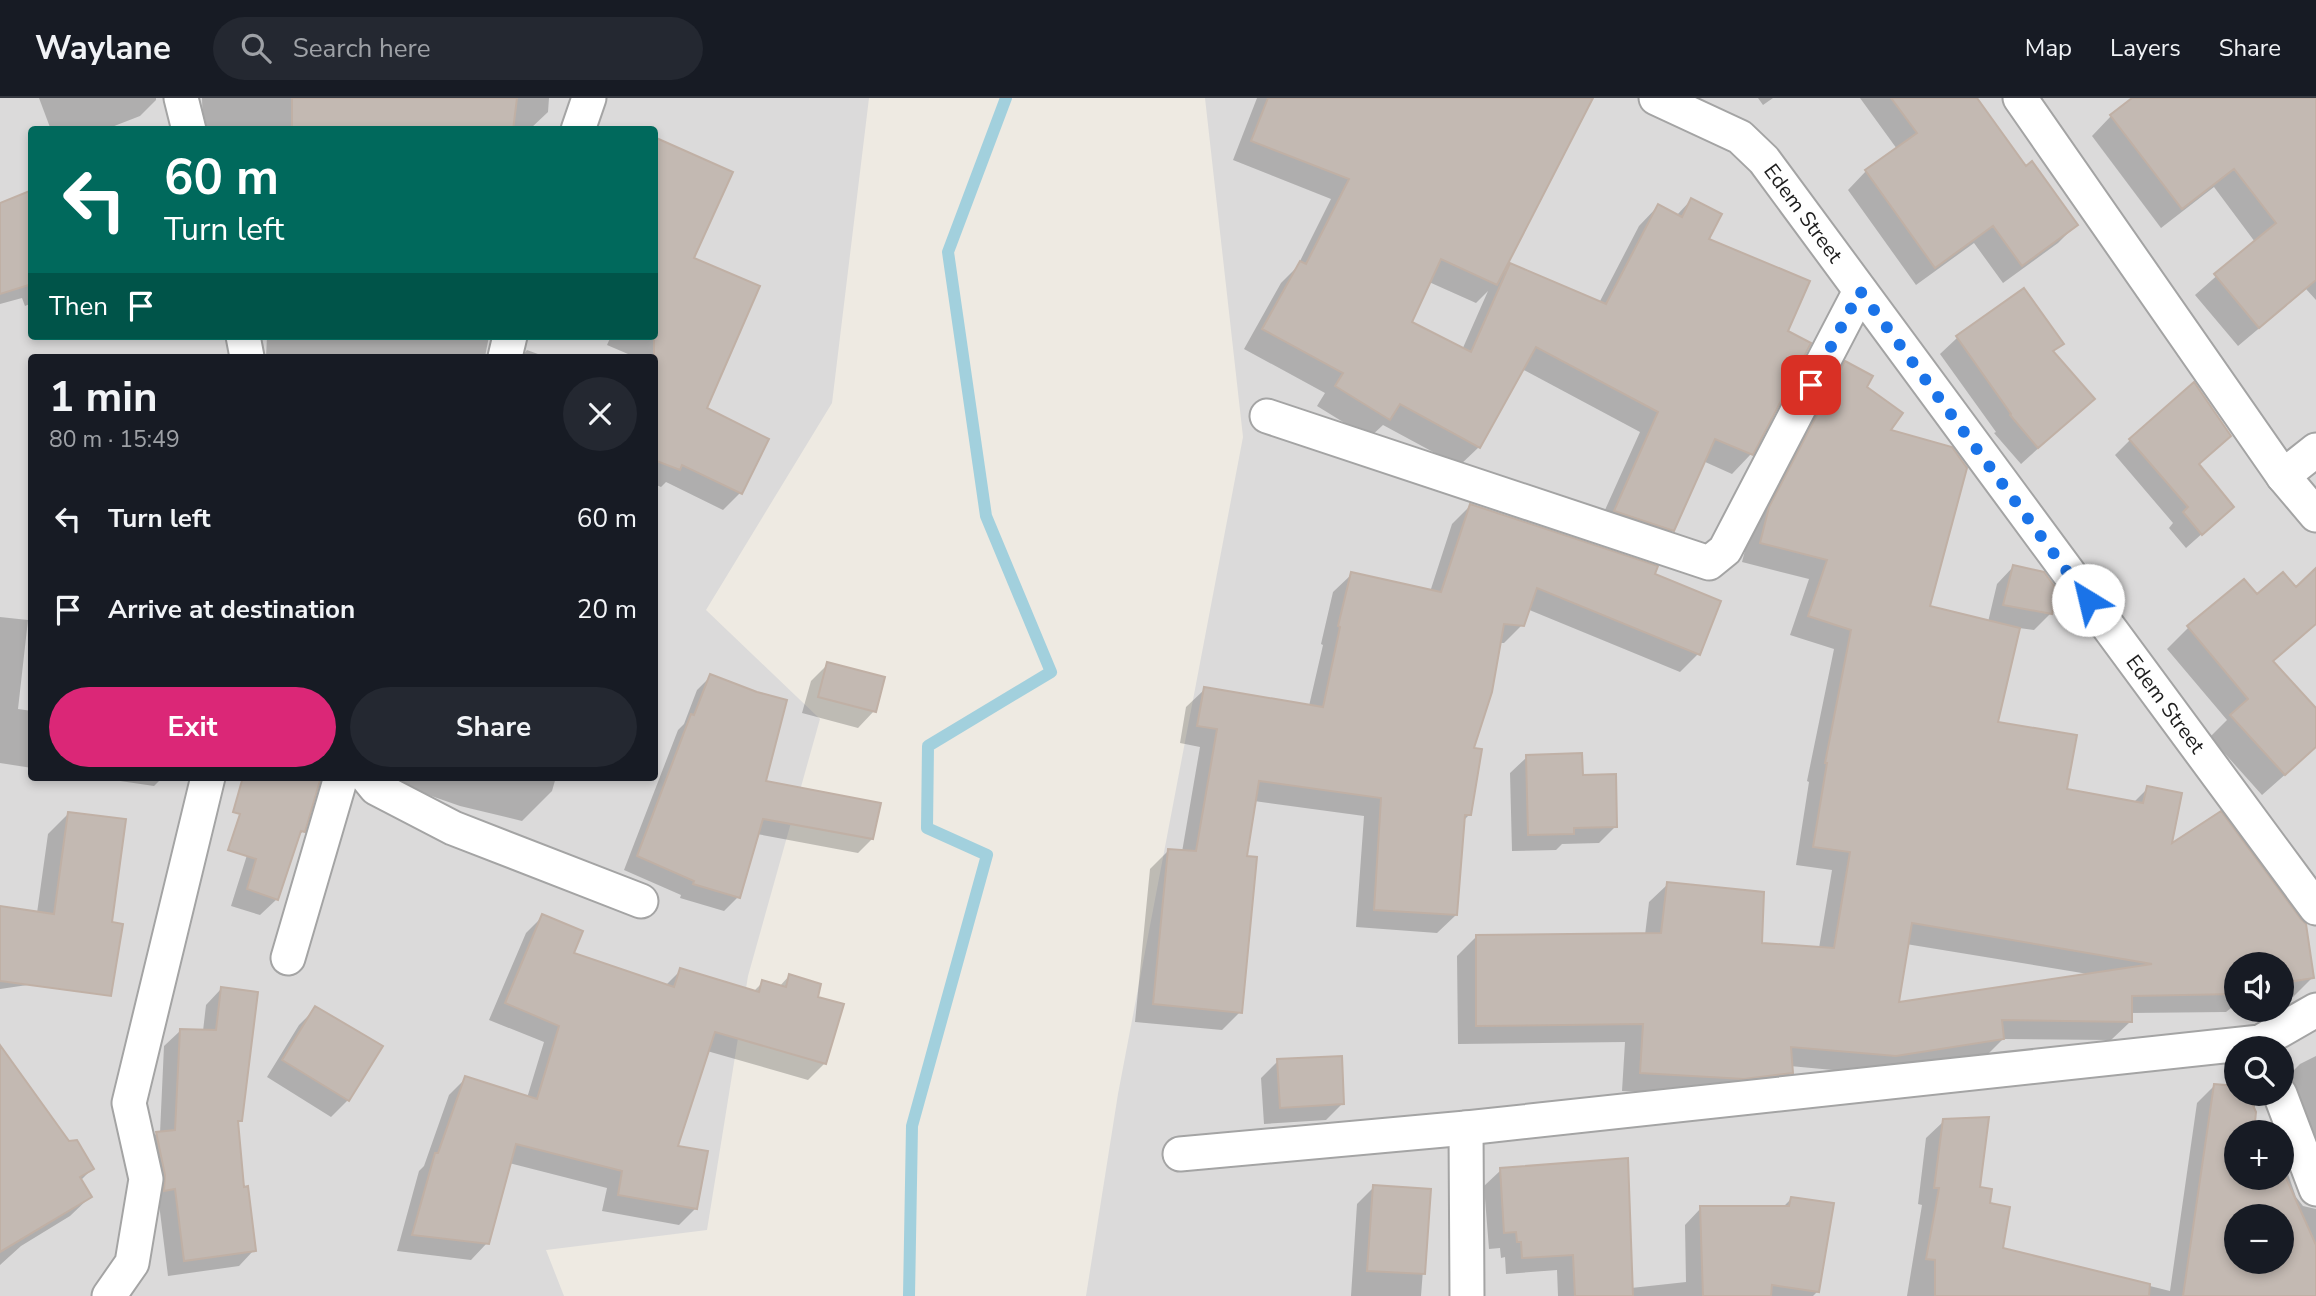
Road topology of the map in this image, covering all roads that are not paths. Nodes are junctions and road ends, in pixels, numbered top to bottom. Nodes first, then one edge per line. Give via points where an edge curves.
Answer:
1 (181, 98) edge
2 (589, 98) edge
3 (1656, 98) edge
4 (2032, 102) edge
5 (188, 126) edge
6 (579, 126) edge
7 (1860, 291) junction
8 (1267, 416) dead end
9 (2316, 450) edge
10 (2283, 477) junction
11 (2316, 515) edge
12 (207, 781) edge
13 (340, 781) edge
14 (370, 781) edge
15 (641, 901) dead end
16 (2316, 908) edge
17 (288, 958) dead end
18 (2316, 1010) edge
19 (2276, 1036) edge
20 (2224, 1049) edge
21 (2285, 1106) edge
22 (1466, 1128) junction
23 (1180, 1154) dead end
24 (2316, 1189) edge
25 (109, 1296) edge
26 (1467, 1296) edge

1 - 5 street
2 - 6 street
3 - 7 street, Edem Street via 1740,137 1764,160
4 - 10 street
7 - 8 street via 1725,550 1709,563
7 - 16 street, Edem Street
9 - 10 street
10 - 11 street
12 - 25 street via 129,1103 145,1179 132,1264
13 - 17 street
14 - 15 street via 453,828
18 - 19 street
20 - 22 street
21 - 24 street
22 - 23 street
22 - 26 street

